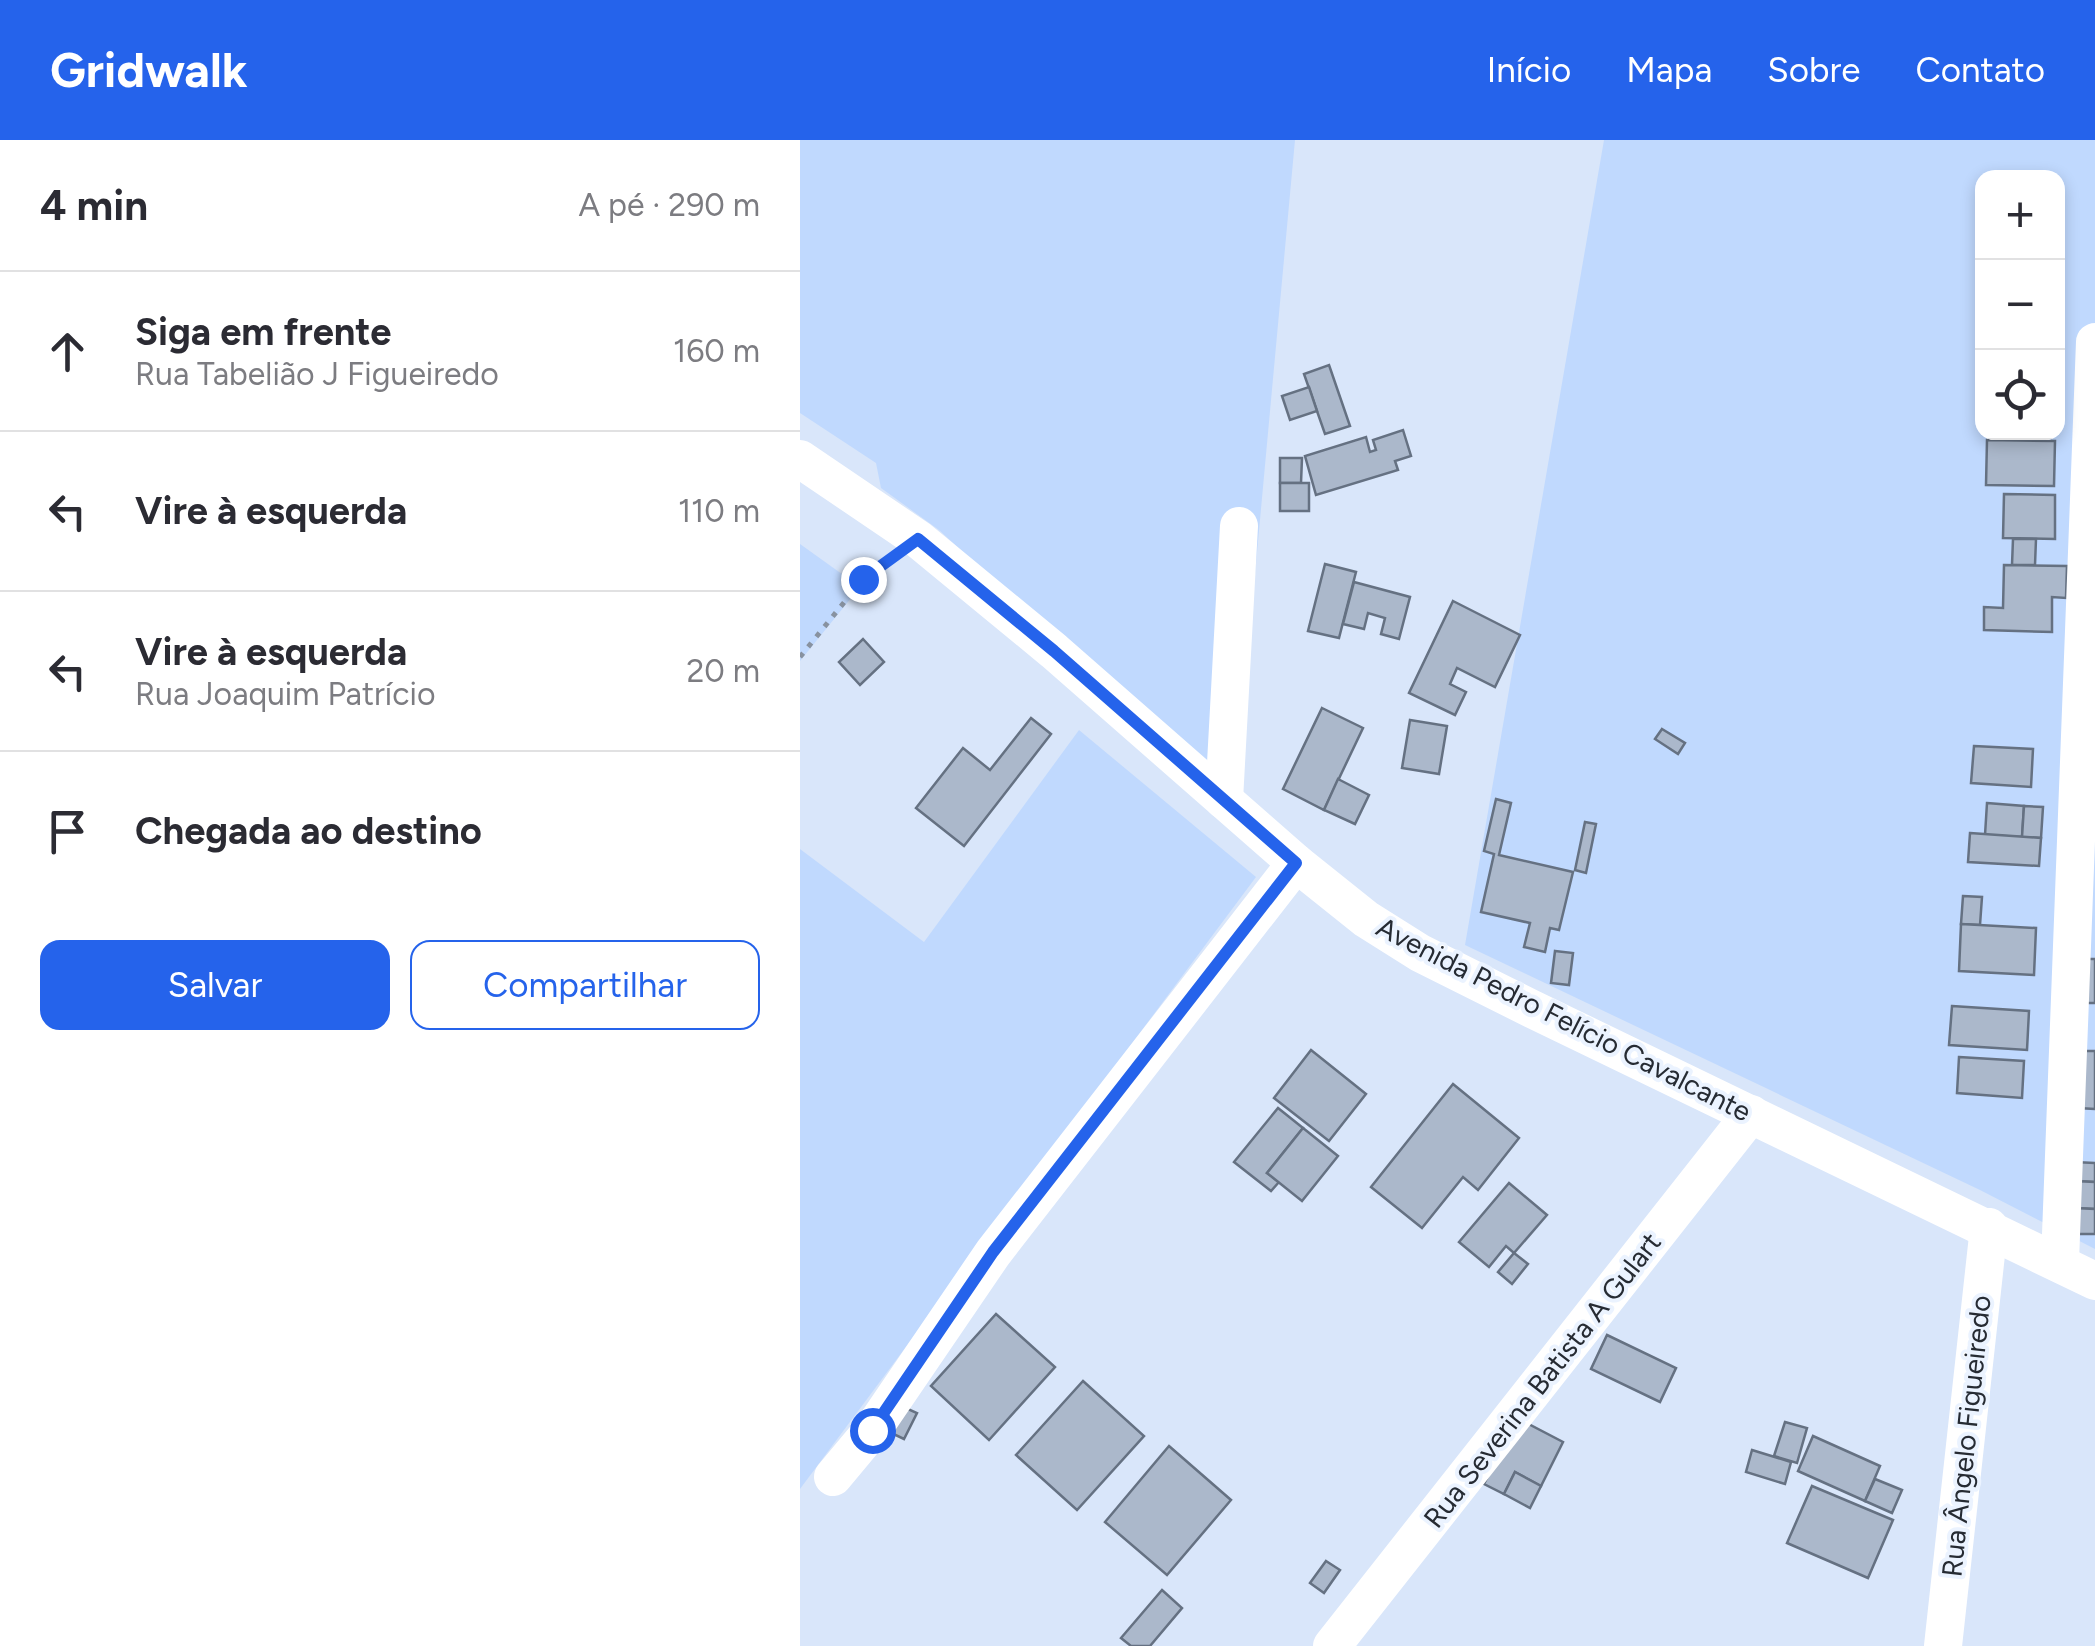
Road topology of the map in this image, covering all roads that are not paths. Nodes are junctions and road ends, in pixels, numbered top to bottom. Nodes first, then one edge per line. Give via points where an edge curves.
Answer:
1 (2095, 342) edge
2 (800, 459) edge
3 (1239, 526) dead end
4 (1224, 800) junction
5 (1296, 863) junction
6 (1751, 1114) junction
7 (1989, 1227) junction
8 (2060, 1261) junction
9 (2095, 1280) edge
10 (833, 1477) dead end
11 (1332, 1646) edge
12 (1942, 1646) edge

1 - 8 street
2 - 4 street, Avenida Pedro Felício Cavalcante via 918,539
3 - 4 street
4 - 5 street, Avenida Pedro Felício Cavalcante
5 - 6 street, Avenida Pedro Felício Cavalcante via 1420,952
5 - 10 street via 993,1252
6 - 7 street, Avenida Pedro Felício Cavalcante
6 - 11 street, Rua Severina Batista A Gulart
7 - 8 street, Avenida Pedro Felício Cavalcante
7 - 12 street, Rua Ângelo Figueiredo
8 - 9 street, Avenida Pedro Felício Cavalcante

